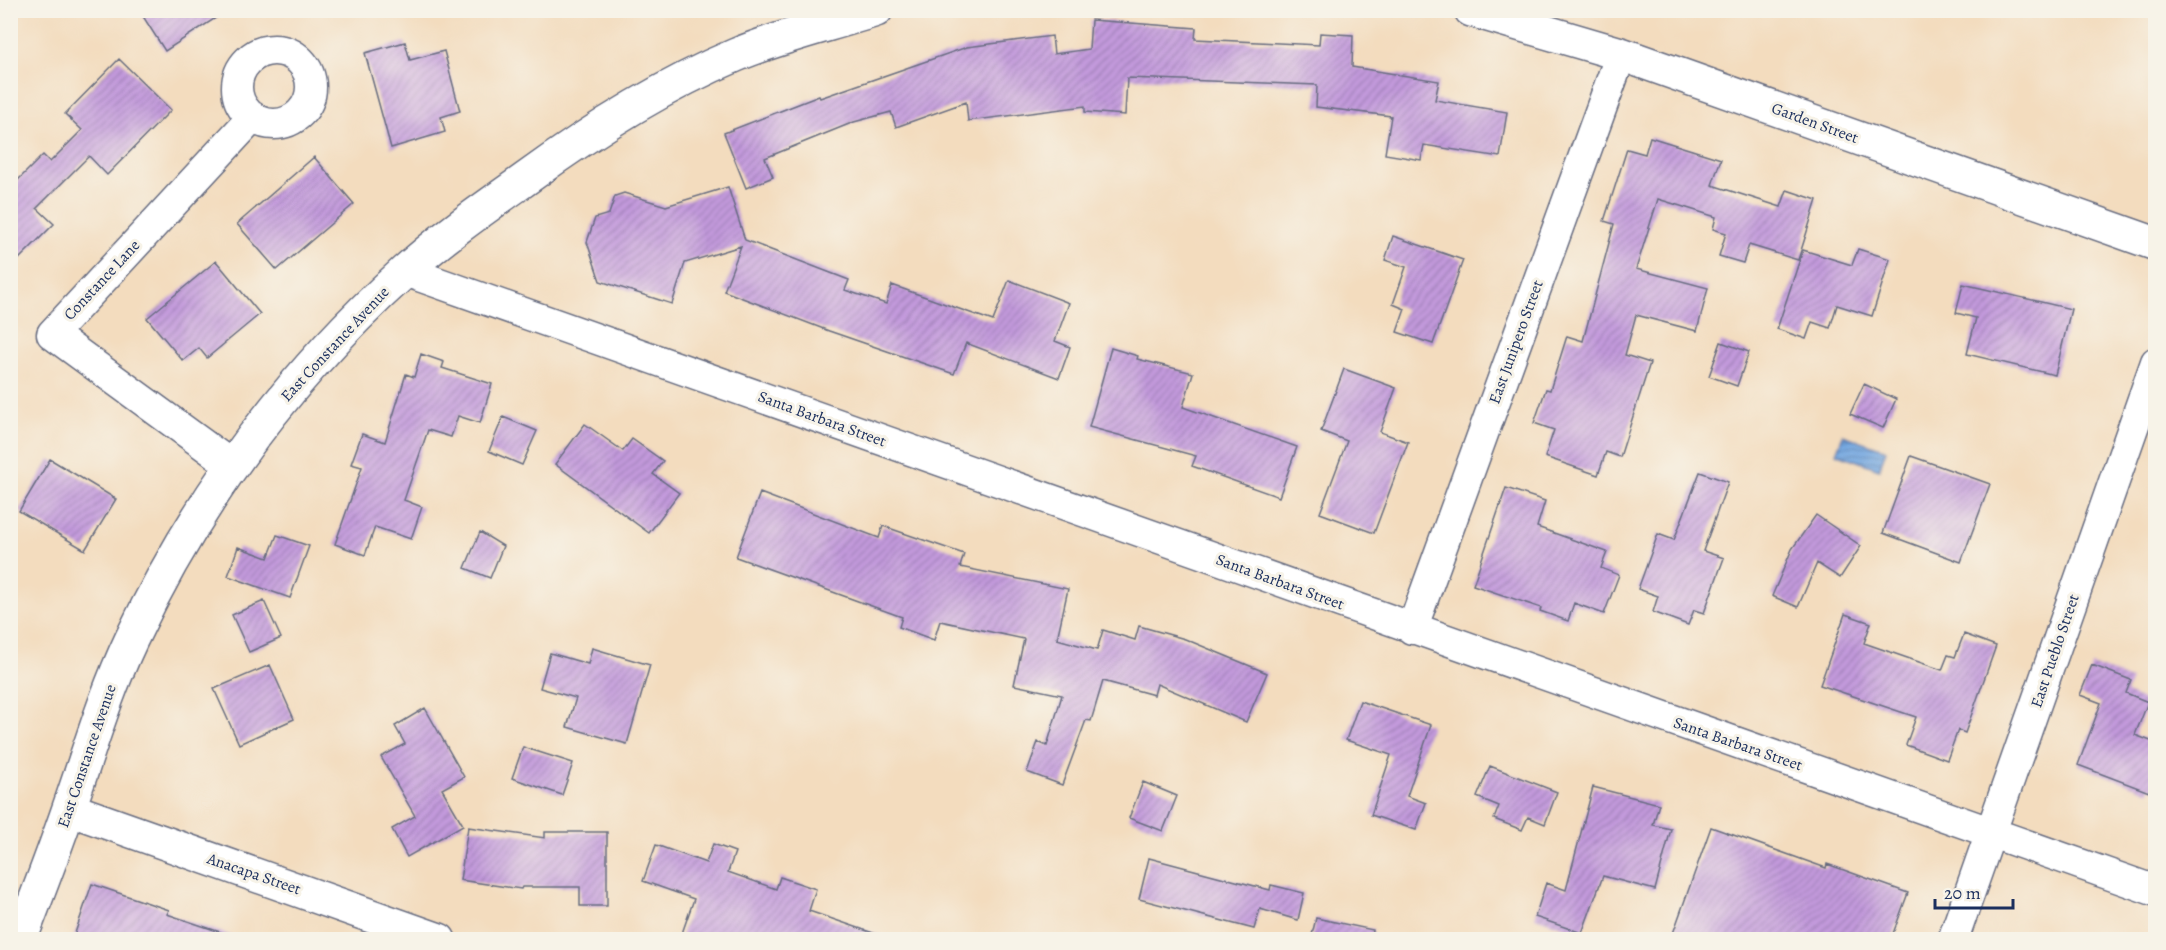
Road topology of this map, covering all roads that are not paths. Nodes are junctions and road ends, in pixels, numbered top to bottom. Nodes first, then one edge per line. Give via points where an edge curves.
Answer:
1 (876, 10) edge
2 (1471, 10) edge
3 (1621, 54) junction
4 (253, 117) dead end
5 (2156, 244) edge
6 (405, 271) junction
7 (2156, 362) edge
8 (230, 464) junction
9 (1412, 629) junction
10 (69, 809) junction
11 (1992, 834) junction
12 (2156, 891) edge
13 (20, 939) edge
14 (439, 939) edge
15 (1953, 939) edge

1 - 6 street, East Constance Avenue via 740,53 662,91 572,146
2 - 3 street, Garden Street
3 - 5 street, Garden Street
3 - 9 street, East Junipero Street
4 - 8 street, Constance Lane via 52,334
6 - 8 street, East Constance Avenue via 296,380
6 - 9 street, Santa Barbara Street
7 - 11 street, East Pueblo Street
8 - 10 street, East Constance Avenue via 132,638 100,710
9 - 11 street, Santa Barbara Street
10 - 13 street, East Constance Avenue
10 - 14 street, Anacapa Street
11 - 12 street, Santa Barbara Street
11 - 15 street, East Pueblo Street

